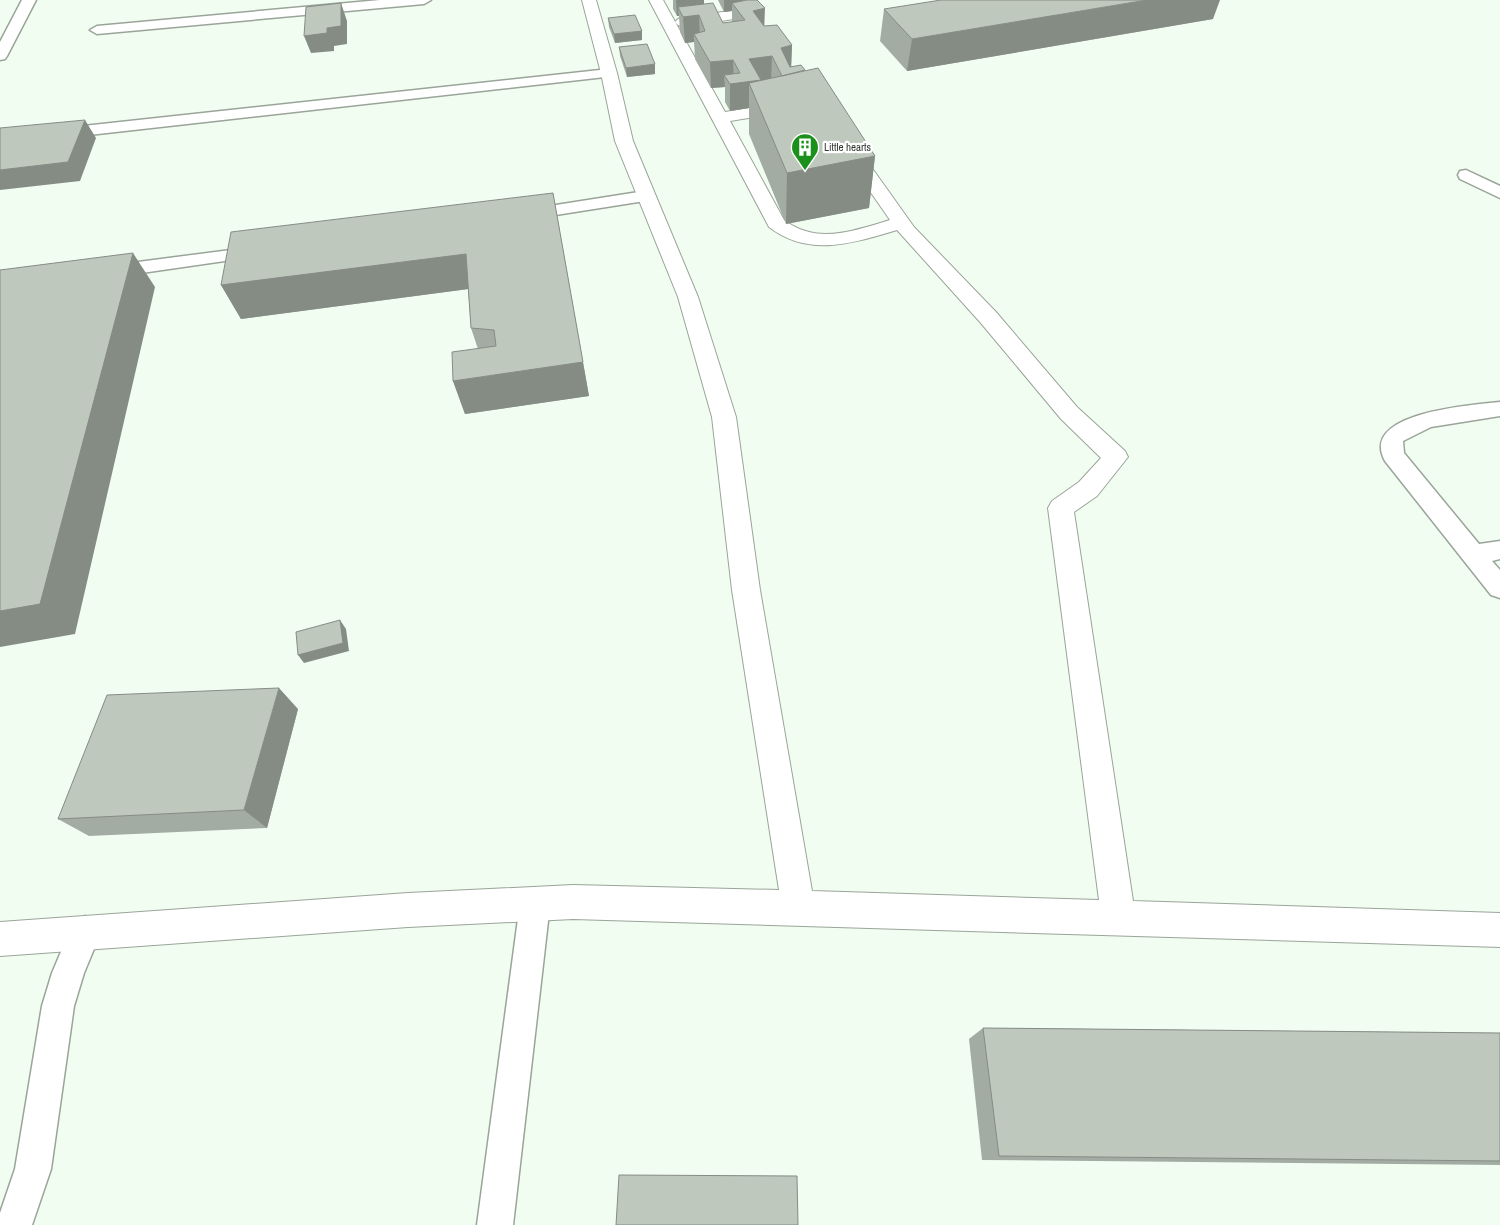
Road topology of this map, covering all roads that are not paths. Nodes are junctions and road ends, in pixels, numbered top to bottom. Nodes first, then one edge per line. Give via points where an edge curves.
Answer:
1 (29, 0) edge
2 (424, 0) edge
3 (589, 0) edge
4 (656, 0) edge
5 (750, 6) edge
6 (669, 24) junction
7 (766, 29) edge
8 (98, 30) dead end
9 (0, 56) edge
10 (609, 73) junction
11 (797, 105) edge
12 (720, 118) junction
13 (839, 134) edge
14 (0, 140) edge
15 (1466, 175) dead end
16 (1500, 193) edge
17 (646, 196) junction
18 (504, 218) edge
19 (900, 223) junction
20 (277, 249) edge
21 (89, 275) edge
22 (1500, 409) edge
23 (1500, 550) edge
24 (1473, 555) junction
25 (1500, 588) edge
26 (535, 904) junction
27 (798, 908) junction
28 (1118, 918) junction
29 (1500, 930) edge
30 (85, 932) junction
31 (2, 944) edge
32 (14, 1225) edge
33 (495, 1225) edge

1 - 9 lane
2 - 8 lane
3 - 10 street
4 - 6 street
5 - 6 street
5 - 7 street
6 - 12 street
10 - 14 lane
10 - 17 street via 624,141
11 - 12 street
12 - 19 street via 776,223 788,233 819,240 837,240
13 - 19 street
15 - 16 lane
17 - 18 lane
17 - 27 street via 688,296 724,417 746,590
19 - 28 street via 988,317 1069,413 1116,458 1088,489 1061,508 1064,552 1097,754
20 - 21 lane
22 - 24 lane via 1422,422 1401,430 1392,438 1393,455
23 - 24 lane
24 - 25 lane
26 - 27 street
26 - 30 street
26 - 33 lane
27 - 28 street
28 - 29 street
30 - 31 street
30 - 32 lane via 58,1006 33,1169

